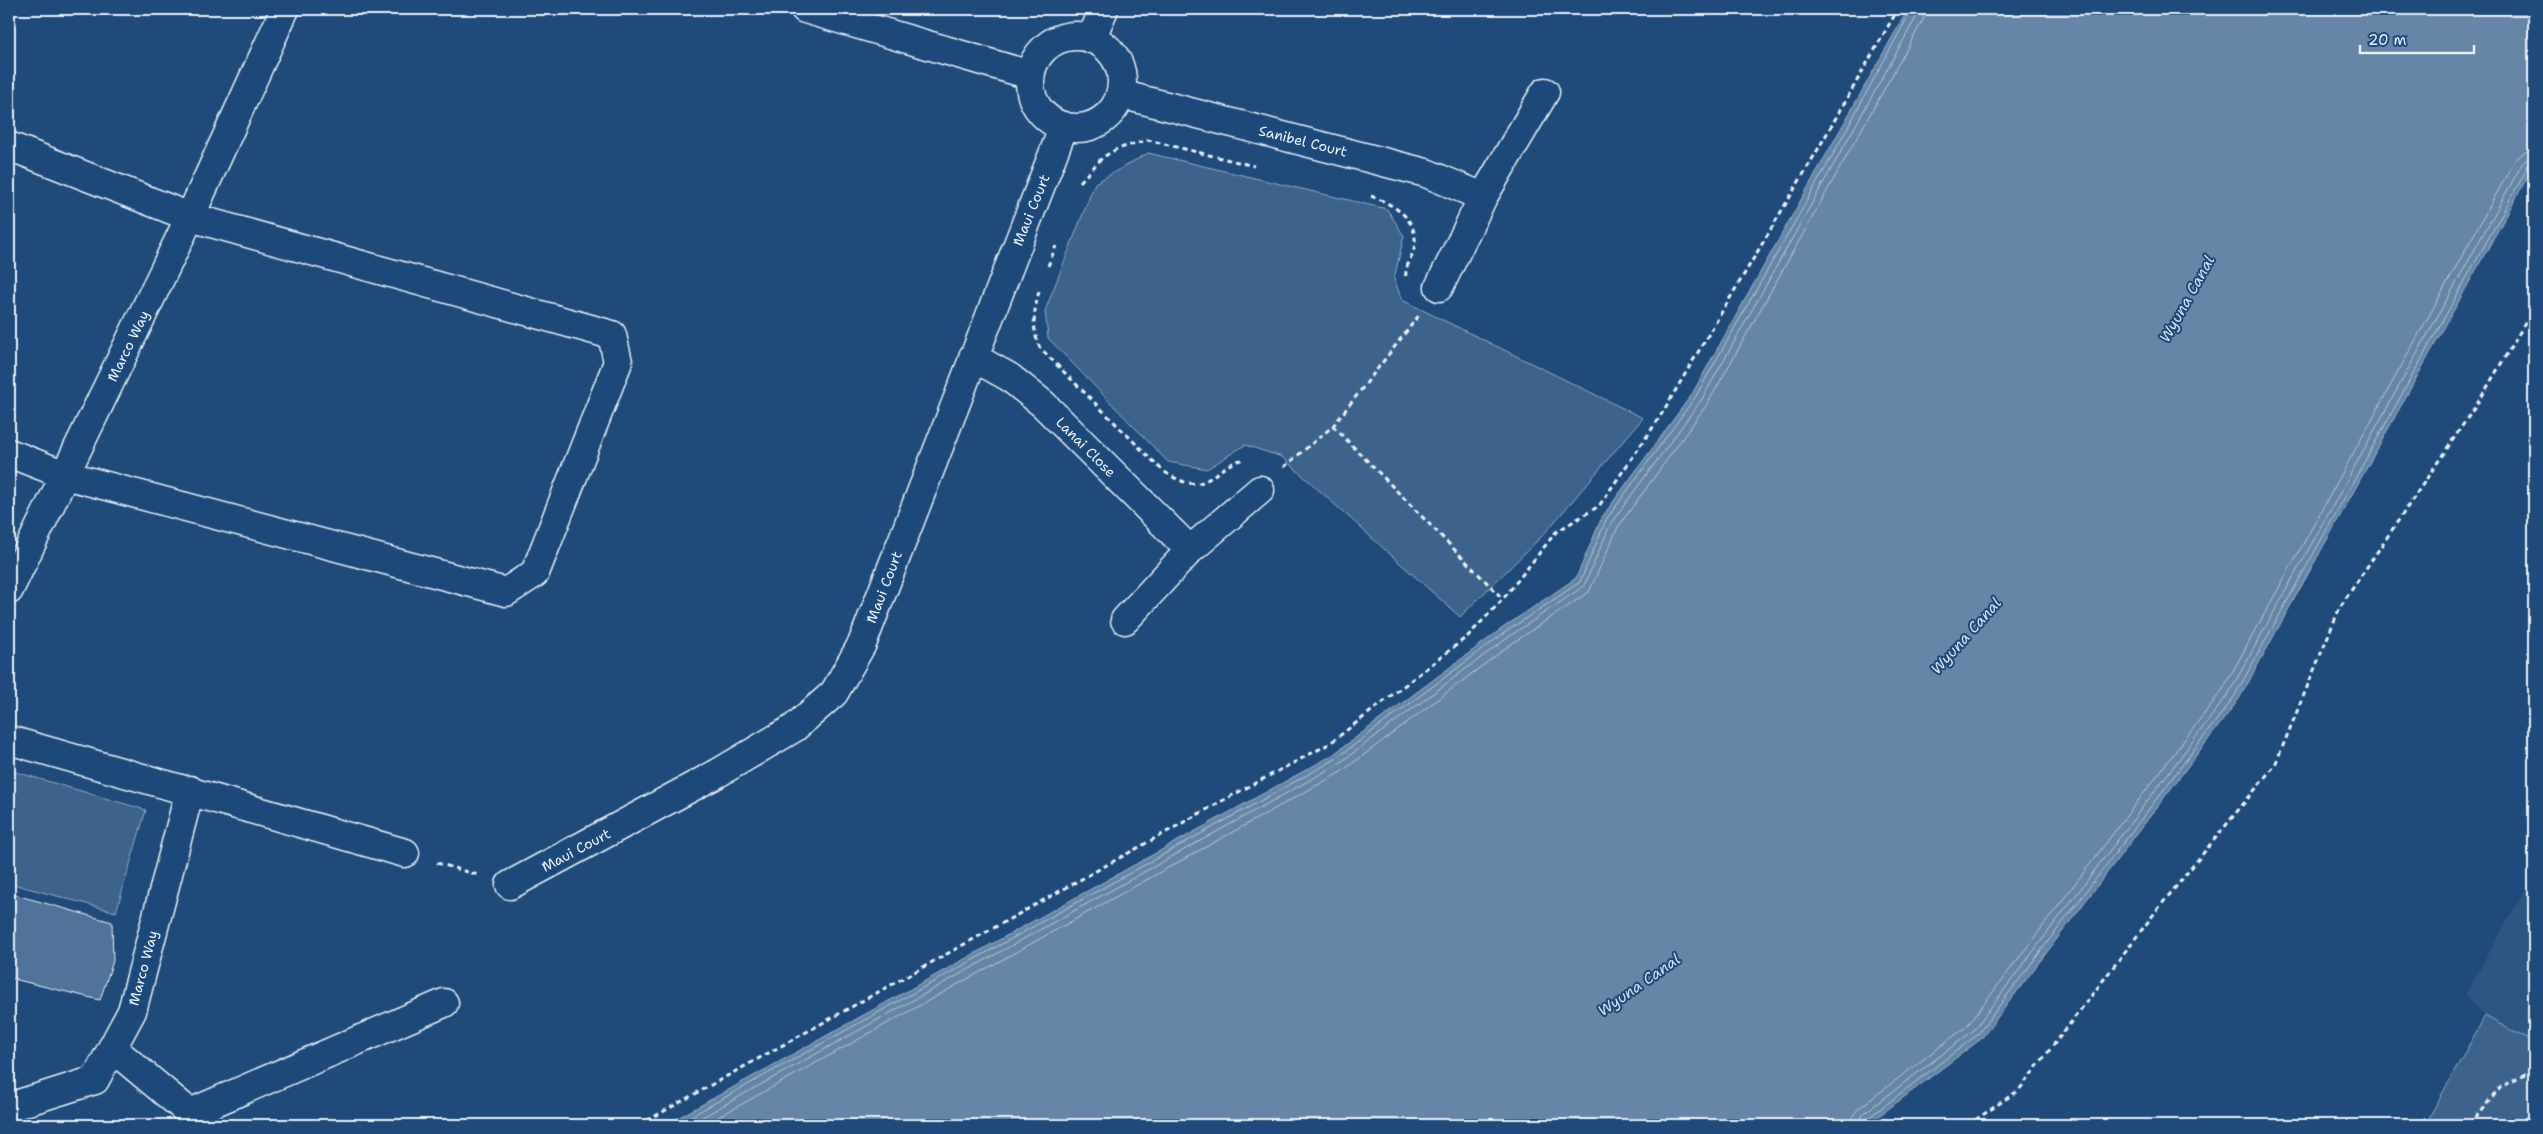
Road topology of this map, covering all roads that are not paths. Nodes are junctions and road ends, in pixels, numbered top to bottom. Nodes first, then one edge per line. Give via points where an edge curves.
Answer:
1 (285, 9) edge
2 (805, 9) edge
3 (1104, 9) edge
4 (1092, 39) junction
5 (1030, 75) junction
6 (1545, 92) dead end
7 (1120, 94) junction
8 (1064, 126) junction
9 (9, 146) edge
10 (1483, 197) junction
11 (190, 217) junction
12 (1434, 294) road end
13 (973, 357) junction
14 (9, 453) edge
15 (65, 476) junction
16 (1260, 490) road end
17 (1190, 550) junction
18 (9, 590) edge
19 (1125, 620) dead end
20 (9, 740) edge
21 (190, 790) junction
22 (405, 853) road end
23 (510, 885) road end
24 (444, 1003) dead end
25 (112, 1048) junction
26 (9, 1107) edge

1 - 11 street, Marco Way
2 - 5 street
3 - 4 street
4 - 5 street via 1078,36 1053,42 1034,62
4 - 7 street via 1113,55 1122,81
5 - 8 street via 1030,88 1038,107 1052,121
6 - 10 street
7 - 8 street via 1109,112 1092,125
7 - 10 street, Sanibel Court via 1426,173
8 - 13 street, Maui Court
9 - 11 street
10 - 12 street
11 - 15 street, Marco Way
11 - 15 street via 612,335 618,362 535,573 506,592
13 - 17 street, Lanai Close via 1010,377 1043,404
13 - 23 street, Maui Court via 862,644 834,694 794,728
14 - 15 street
15 - 18 street, Marco Way
16 - 17 street
17 - 19 street
20 - 21 street
21 - 22 street
21 - 25 street, Marco Way via 132,1011
24 - 25 street via 190,1113
25 - 26 street, Marco Way via 95,1080

